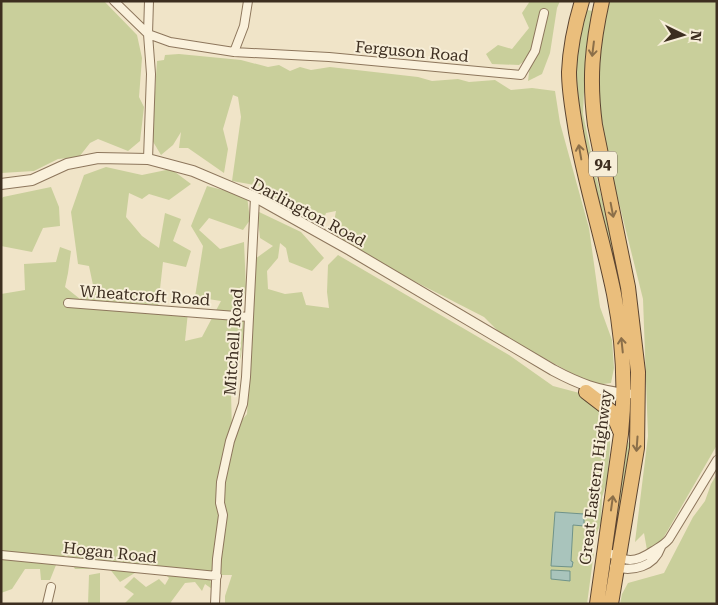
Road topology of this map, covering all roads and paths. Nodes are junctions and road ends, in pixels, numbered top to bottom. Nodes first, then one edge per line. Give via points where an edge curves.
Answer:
1 (114, 1) edge
2 (149, 1) edge
3 (248, 1) edge
4 (582, 1) edge
5 (602, 1) edge
6 (544, 13) dead end
7 (148, 34) junction
8 (234, 52) junction
9 (148, 159) junction
10 (1, 184) edge
11 (255, 198) junction
12 (68, 303) dead end
13 (249, 317) junction
14 (582, 388) junction
15 (624, 399) junction
16 (638, 401) junction
17 (621, 434) junction
18 (717, 460) edge
19 (1, 555) edge
20 (604, 557) junction
21 (618, 563) junction
22 (217, 576) junction
23 (51, 587) dead end
24 (47, 604) edge
25 (215, 604) edge
26 (597, 604) edge
27 (612, 604) edge

1 - 7 street
2 - 7 street
3 - 8 street via 244,26
15 -> 4 highway, Great Eastern Highway / 94 via 622,344 614,294 582,165 569,86 570,54
5 -> 16 highway, Great Eastern Highway / 94 via 592,54 593,105 628,287 638,372
6 - 8 street, Ferguson Road via 535,52 521,75 329,57
7 - 8 street via 170,42
7 - 9 street via 151,74
9 - 10 street, Darlington Road via 98,158 67,164 32,180
9 - 11 street, Darlington Road via 194,172
11 - 13 street, Mitchell Road
11 - 14 street, Darlington Road via 350,250
12 - 13 street, Wheatcroft Road
13 - 22 street, Mitchell Road via 243,404 221,482 223,515
14 - 15 street, Darlington Road via 602,399
14 - 17 highway via 612,412
15 - 16 street, Darlington Road
15 - 17 highway, Great Eastern Highway / 94
16 -> 21 highway, Great Eastern Highway / 94 via 637,448
20 -> 17 highway, Great Eastern Highway / 94
18 - 21 street via 661,548 644,558
19 - 22 street, Hogan Road
20 - 21 street
20 - 21 street
20 - 26 highway, Great Eastern Highway / 94
21 - 27 highway, Great Eastern Highway / 94
22 - 25 street, Mitchell Road
23 - 24 street

